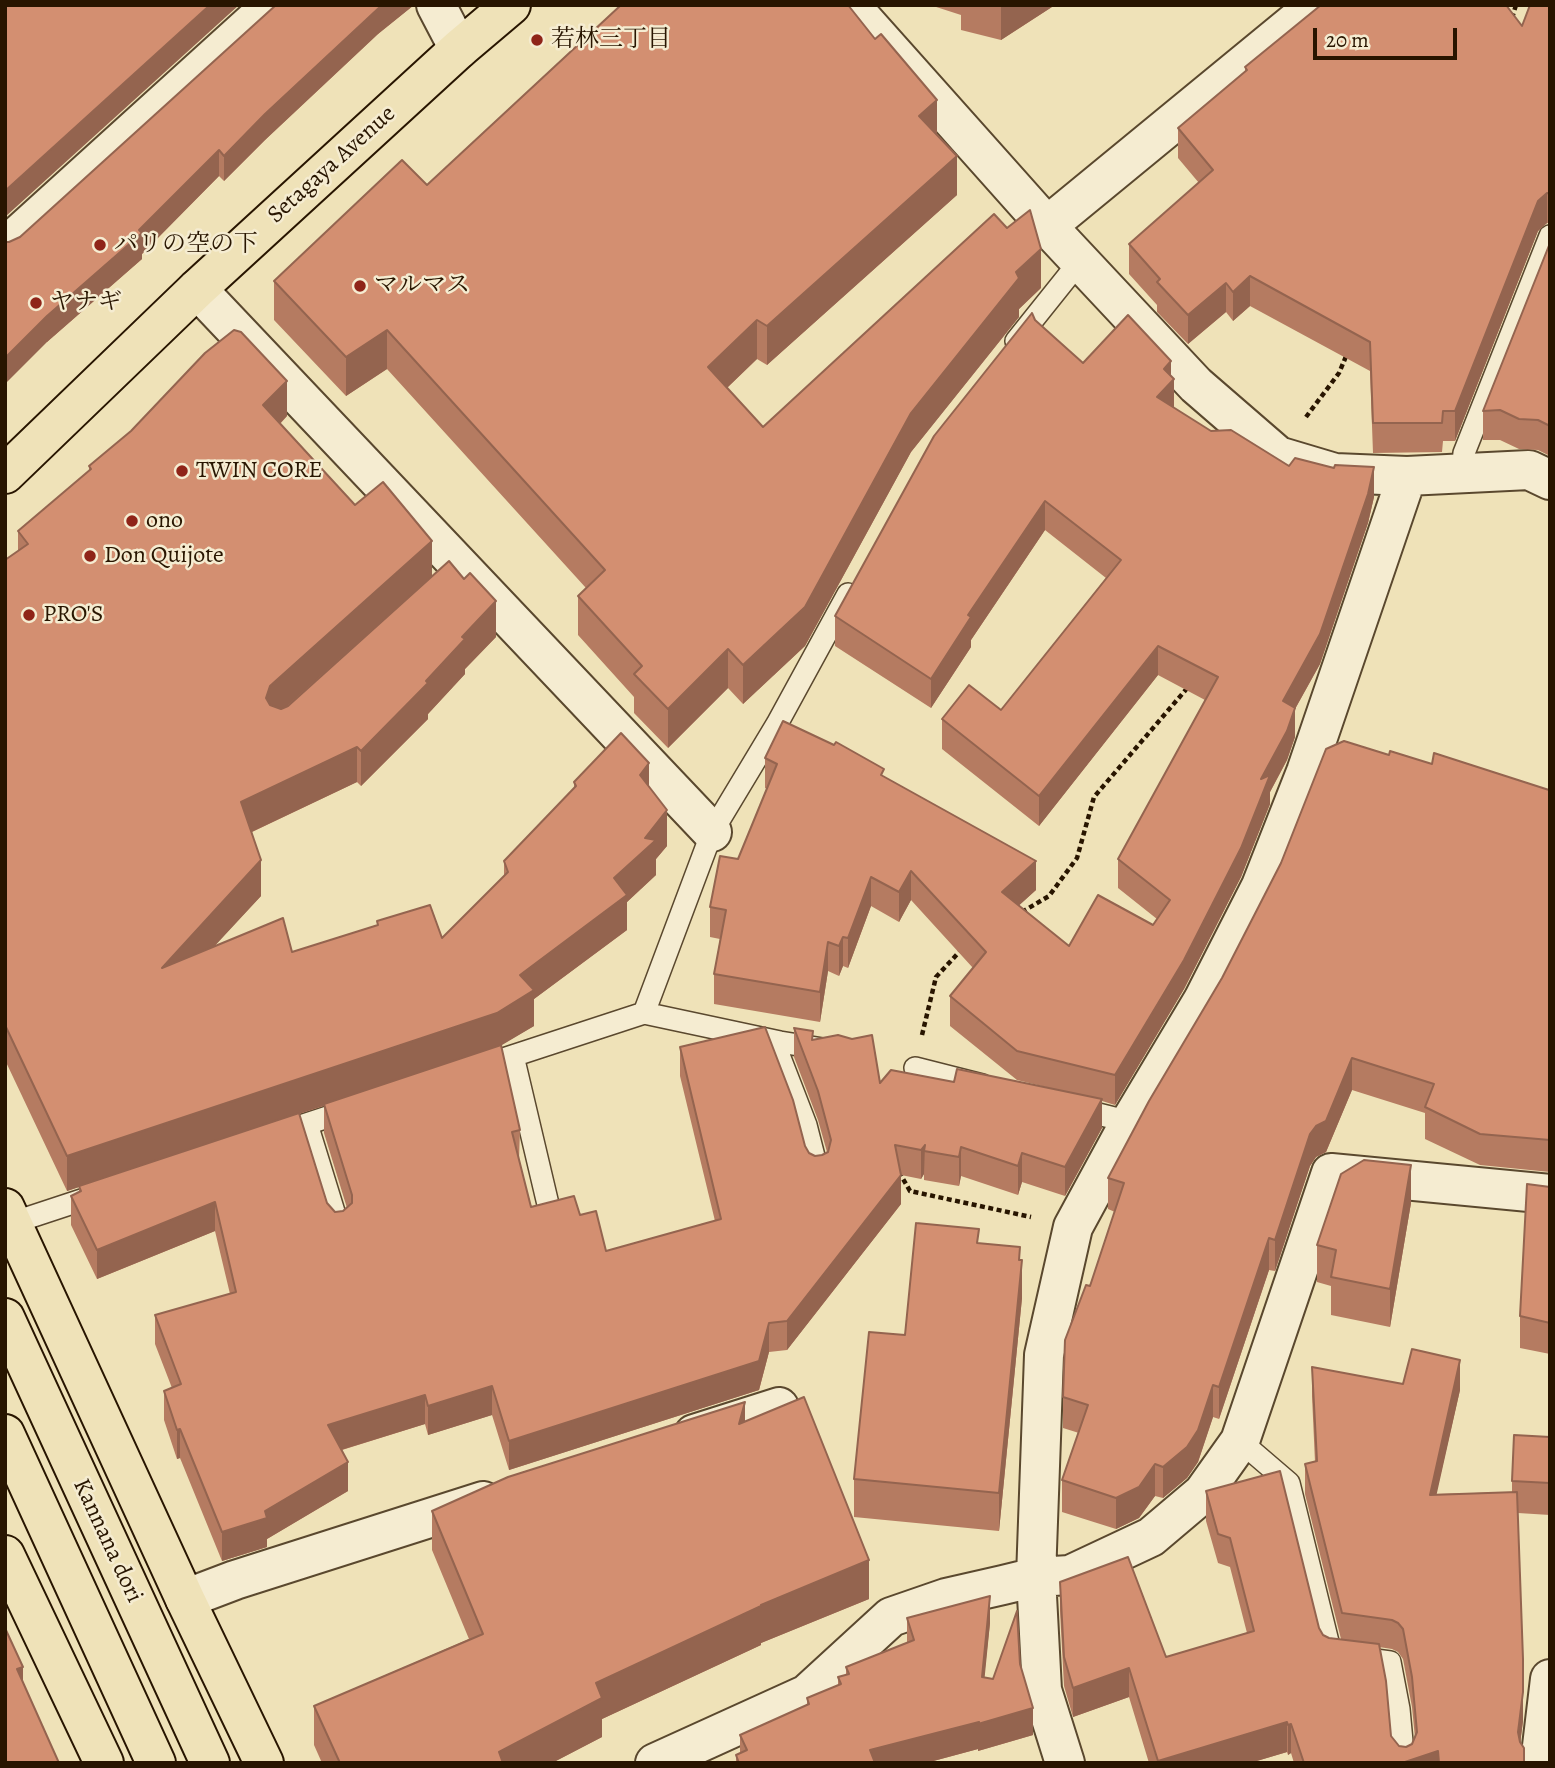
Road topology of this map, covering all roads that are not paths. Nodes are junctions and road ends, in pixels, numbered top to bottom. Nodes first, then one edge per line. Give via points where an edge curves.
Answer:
1 (272, 5) edge
2 (436, 5) edge
3 (511, 5) edge
4 (850, 5) edge
5 (1316, 5) edge
6 (459, 49) junction
7 (1046, 226) junction
8 (1550, 236) edge
9 (5, 247) edge
10 (1080, 261) junction
11 (197, 289) junction
12 (1007, 352) edge
13 (5, 474) edge
14 (1462, 474) junction
15 (1406, 476) junction
16 (1550, 480) edge
17 (857, 579) edge
18 (712, 832) junction
19 (644, 1013) junction
20 (780, 1042) junction
21 (839, 1051) edge
22 (513, 1056) junction
23 (915, 1068) road end
24 (461, 1073) edge
25 (995, 1088) edge
26 (1049, 1101) edge
27 (371, 1102) edge
28 (1130, 1122) junction
29 (307, 1124) junction
30 (255, 1141) edge
31 (818, 1172) edge
32 (111, 1190) edge
33 (1550, 1194) edge
34 (9, 1216) edge
35 (551, 1217) edge
36 (339, 1228) edge
37 (5, 1318) edge
38 (779, 1407) edge
39 (5, 1434) edge
40 (1240, 1441) junction
41 (659, 1445) edge
42 (513, 1491) edge
43 (5, 1555) edge
44 (1036, 1577) junction
45 (14, 1598) edge
46 (185, 1599) junction
47 (1550, 1679) edge
48 (704, 1752) edge
49 (104, 1763) edge
50 (156, 1763) edge
51 (210, 1763) edge
52 (264, 1763) edge
53 (655, 1763) edge
54 (1065, 1763) edge
55 (1404, 1763) edge
56 (1540, 1763) edge

1 - 9 street
2 - 6 street
3 - 6 main road, Setagaya Avenue
4 - 7 street
5 - 7 street
6 - 11 main road, Setagaya Avenue
7 - 10 street
8 - 14 lane via 1464,453
10 - 12 lane
10 - 15 street via 1196,385 1278,456 1335,473
11 - 13 main road, Setagaya Avenue
11 - 18 street via 456,572
14 - 15 street
14 - 16 street via 1529,470
15 - 28 street via 1306,772 1261,886 1203,1000
17 - 18 lane via 783,727
18 - 19 lane
19 - 20 lane
19 - 22 lane
20 - 21 lane
20 - 31 lane via 777,1050 806,1125
22 - 24 lane
22 - 35 lane
23 - 25 lane
26 - 28 lane
27 - 29 lane
28 - 44 street via 1073,1227 1044,1354
29 - 30 lane
29 - 36 lane
32 - 34 lane
33 - 40 street via 1331,1173
34 - 46 main road
37 - 51 main road, Kannana dori
38 - 41 street
39 - 50 main road, Kannana dori
40 - 44 street via 1203,1493 1152,1537 1070,1575
40 - 55 lane via 1289,1483 1331,1654 1390,1662
42 - 46 street
43 - 45 main road
44 - 48 street via 946,1598 891,1617 807,1694
44 - 54 street via 1042,1690
45 - 49 main road
46 - 52 main road
47 - 56 street
48 - 53 street

